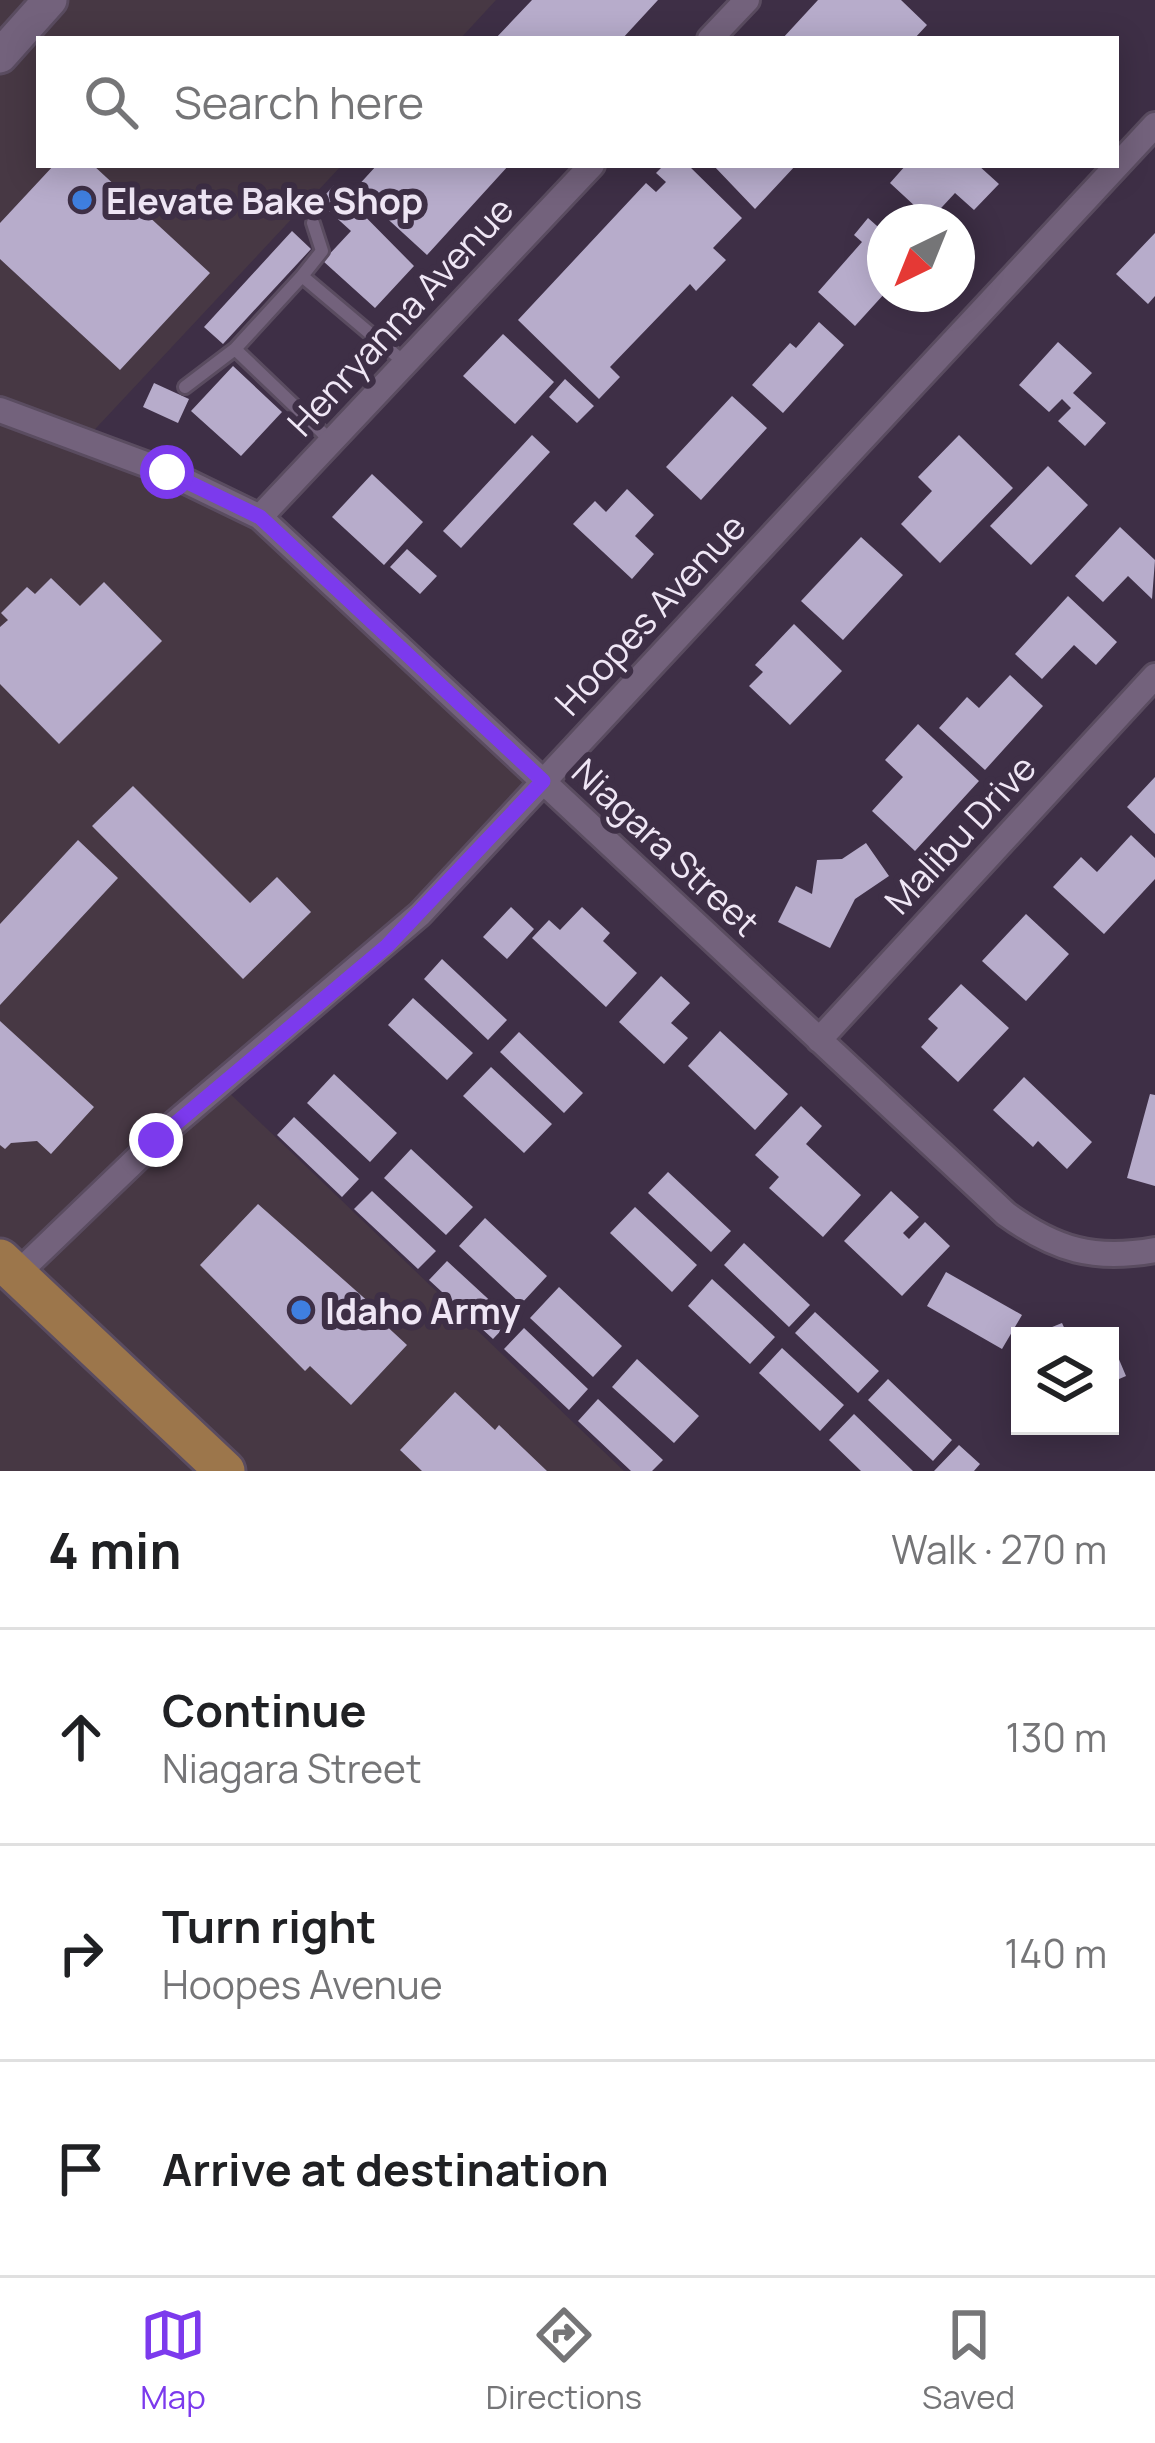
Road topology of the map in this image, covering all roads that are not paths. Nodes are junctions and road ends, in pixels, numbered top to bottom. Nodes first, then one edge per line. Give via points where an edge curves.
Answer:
1 (50, 0) edge
2 (747, 0) edge
3 (713, 36) edge
4 (2, 50) edge
5 (1155, 125) edge
6 (1119, 164) edge
7 (589, 168) edge
8 (1115, 168) edge
9 (313, 223) dead end
10 (302, 276) junction
11 (235, 349) junction
12 (405, 363) junction
13 (185, 387) dead end
14 (0, 410) edge
15 (332, 441) junction
16 (260, 517) junction
17 (1155, 676) edge
18 (543, 781) junction
19 (819, 1040) junction
20 (1155, 1250) edge
21 (8, 1267) edge
22 (225, 1471) edge

1 - 4 main road
2 - 3 street
5 - 6 street, Hoopes Avenue
7 - 12 street, Henryanna Avenue
8 - 18 street, Hoopes Avenue
9 - 10 lane via 322,250
10 - 11 lane
10 - 12 lane
11 - 13 lane
11 - 15 lane
12 - 15 street, Henryanna Avenue
14 - 16 street, Niagara Street via 184,479
15 - 16 street, Henryanna Avenue
16 - 18 street, Niagara Street
17 - 19 street, Malibu Drive
18 - 19 street, Niagara Street
18 - 21 street, Hoopes Avenue via 387,946
19 - 20 street, Niagara Street via 1036,1235 1072,1253 1111,1258
21 - 22 main road

